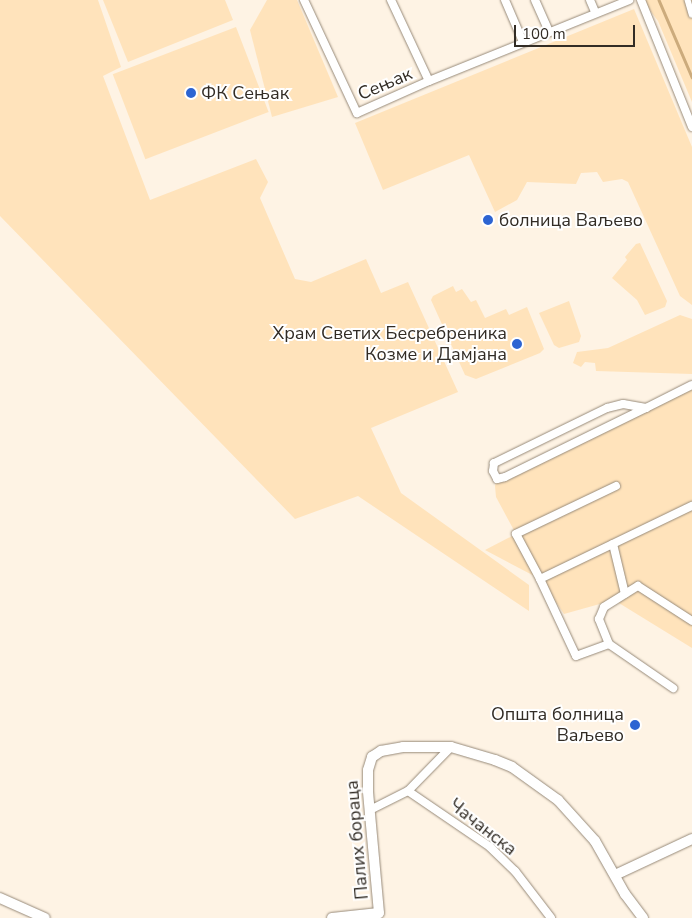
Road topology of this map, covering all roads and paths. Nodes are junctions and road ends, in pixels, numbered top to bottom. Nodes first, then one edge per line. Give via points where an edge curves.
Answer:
1 (304, 0) edge
2 (392, 0) edge
3 (505, 0) edge
4 (535, 0) edge
5 (590, 0) edge
6 (629, 0) edge
7 (641, 0) edge
8 (688, 0) edge
9 (595, 12) junction
10 (692, 14) edge
11 (549, 32) junction
12 (523, 42) junction
13 (429, 81) junction
14 (692, 127) edge
15 (692, 385) edge
16 (646, 408) junction
17 (616, 486) dead end
18 (692, 506) edge
19 (613, 544) junction
20 (540, 579) junction
21 (625, 594) junction
22 (692, 621) edge
23 (609, 644) junction
24 (673, 688) dead end
25 (451, 748) junction
26 (408, 791) junction
27 (370, 810) junction
28 (692, 839) edge
29 (615, 874) junction
30 (0, 898) edge
31 (379, 916) edge
32 (45, 918) edge
33 (332, 918) edge
34 (551, 918) edge
35 (643, 918) edge

1 - 13 street, Сењак via 357,113
2 - 13 street, Сењак
3 - 12 street
4 - 11 street
5 - 9 street
6 - 9 street
7 - 14 street
8 - 10 street
9 - 11 street
11 - 12 street
12 - 13 street
15 - 16 street
16 - 16 street via 500,479 493,471 494,463 607,408 623,404
17 - 20 street via 516,534
18 - 19 street
19 - 20 street
19 - 21 street
20 - 23 street via 576,656
21 - 22 street via 638,586
21 - 23 street via 604,607 599,619
23 - 24 street
25 - 26 street
25 - 27 street, Палих бораца via 403,747 381,751 372,757 368,770
25 - 29 street via 512,767 558,800 595,841
26 - 27 street
26 - 34 street, Чачанска via 490,847 515,871
27 - 31 street, Палих бораца
28 - 29 street
29 - 35 street
30 - 32 street
31 - 33 street, Палих бораца

